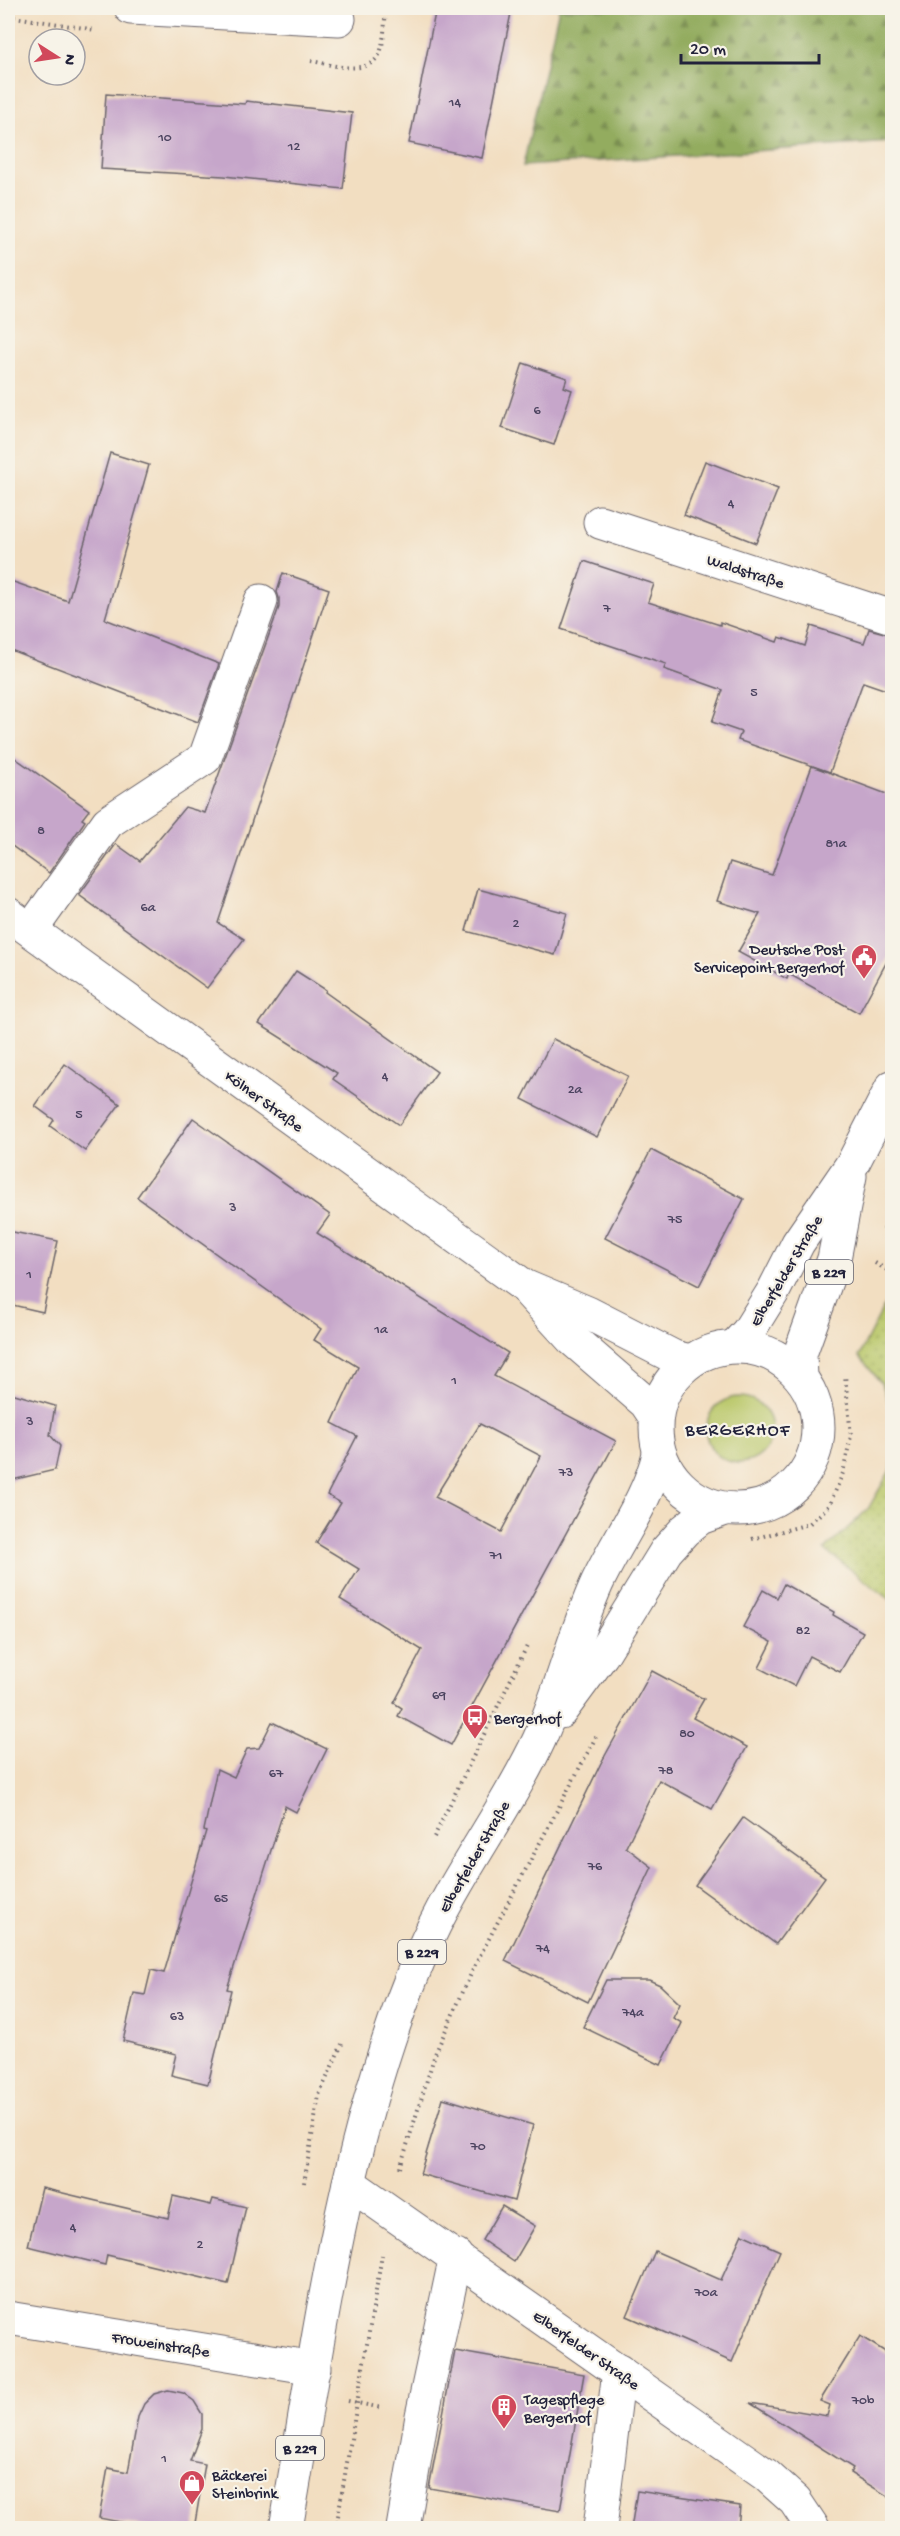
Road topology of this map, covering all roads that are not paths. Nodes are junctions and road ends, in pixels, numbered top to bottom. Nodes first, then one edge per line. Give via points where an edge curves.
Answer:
1 (131, 8) edge
2 (339, 19) dead end
3 (600, 522) dead end
4 (261, 601) dead end
5 (892, 618) edge
6 (19, 922) edge
7 (892, 1088) edge
8 (853, 1162) junction
9 (524, 1286) junction
10 (735, 1346) junction
11 (690, 1361) junction
12 (801, 1378) junction
13 (656, 1418) junction
14 (659, 1454) junction
15 (725, 1509) junction
16 (539, 1740) junction
17 (349, 2183) junction
18 (456, 2256) junction
19 (8, 2318) edge
20 (314, 2368) junction
21 (619, 2371) junction
22 (286, 2529) edge
23 (403, 2529) edge
24 (600, 2529) edge
25 (813, 2529) edge

1 - 2 main road
3 - 5 main road, Waldstraße
4 - 6 main road via 205,758 108,822
6 - 9 main road, Kölner Straße
7 - 8 main road, Elberfelder Straße / B 229
8 - 10 main road, Elberfelder Straße / B 229 via 798,1243 748,1332
8 - 12 main road, Elberfelder Straße / B 229 via 834,1259 800,1354
9 - 11 main road, Kölner Straße
9 - 13 main road, Kölner Straße via 572,1339 646,1403
10 - 11 main road, B 229 via 719,1348
10 - 12 main road, B 229 via 769,1354
11 - 13 main road, B 229 via 667,1388
12 - 15 main road, B 229 via 812,1397 817,1439 800,1478 785,1493 766,1503 747,1509
13 - 14 main road, B 229
14 - 15 main road, B 229 via 685,1490 705,1503
14 - 16 main road, Elberfelder Straße / B 229 via 654,1476 597,1584
15 - 16 main road, Elberfelder Straße / B 229 via 700,1518 666,1551 602,1655
16 - 17 main road, Elberfelder Straße / B 229 via 444,1905 422,1951 383,2058
17 - 18 main road, Elberfelder Straße
17 - 20 main road, Elberfelder Straße / B 229
18 - 21 main road, Elberfelder Straße
18 - 23 main road
19 - 20 main road, Froweinstraße
20 - 22 main road, Elberfelder Straße / B 229
21 - 24 main road
21 - 25 main road, Elberfelder Straße via 766,2475 795,2501

